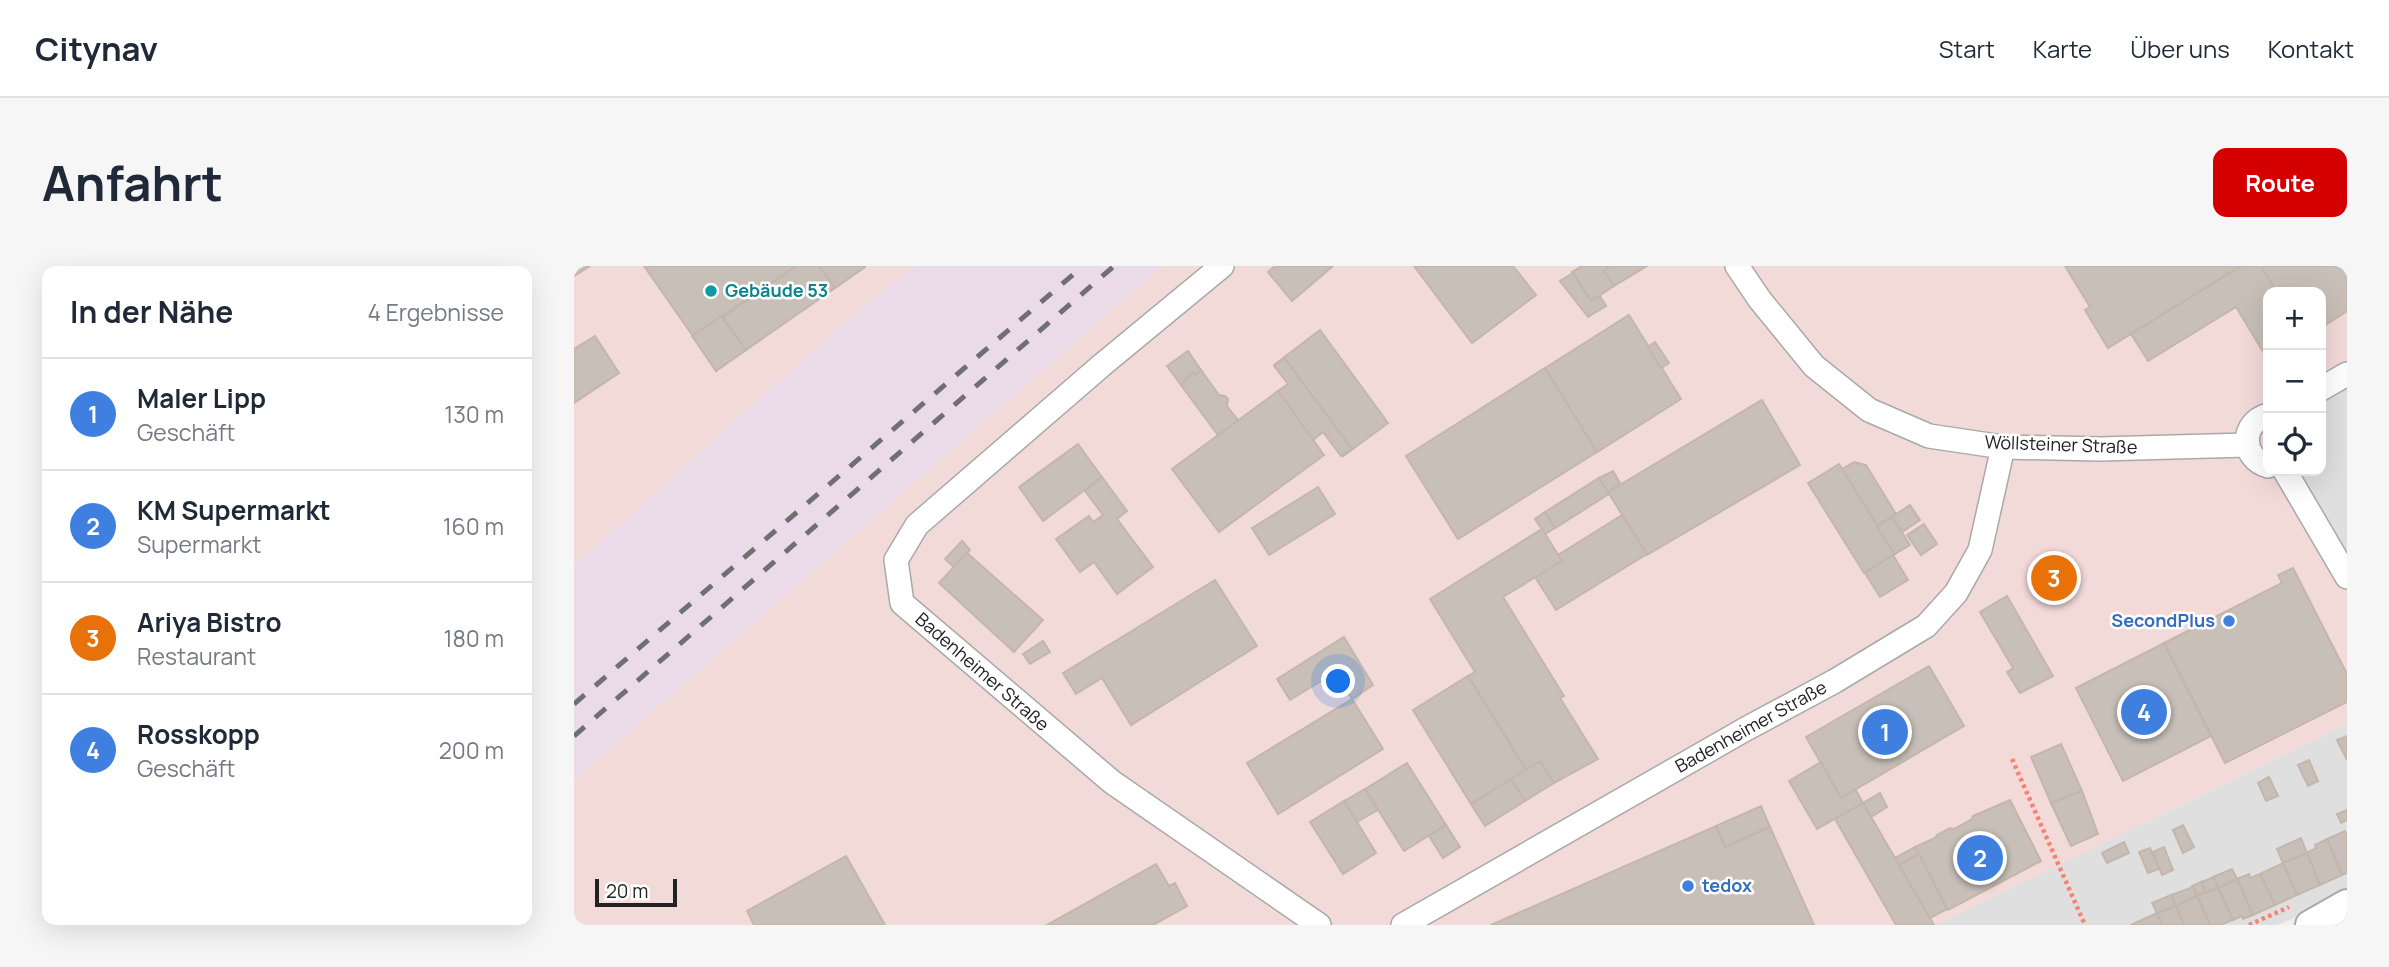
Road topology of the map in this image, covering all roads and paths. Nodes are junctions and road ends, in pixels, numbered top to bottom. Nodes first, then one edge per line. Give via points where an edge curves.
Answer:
1 (1222, 266) edge
2 (1737, 266) edge
3 (2347, 374) edge
4 (2326, 386) edge
5 (2263, 417) edge
6 (2247, 444) junction
7 (2003, 447) junction
8 (2263, 463) edge
9 (2288, 476) edge
10 (2347, 578) edge
11 (2012, 759) dead end
12 (2347, 904) edge
13 (1319, 925) edge
14 (1403, 925) edge
15 (2085, 925) edge
16 (2310, 925) edge

1 - 13 street, Badenheimer Straße via 917,525 896,560 902,603 1112,782
2 - 7 street, Wöllsteiner Straße via 1814,366 1869,410 1929,436
3 - 4 street
5 - 6 street via 2250,428
6 - 7 street, Wöllsteiner Straße
6 - 8 street via 2254,458
7 - 14 street, Badenheimer Straße via 1980,550 1956,593 1926,626
9 - 10 street
11 - 15 path
12 - 16 street

